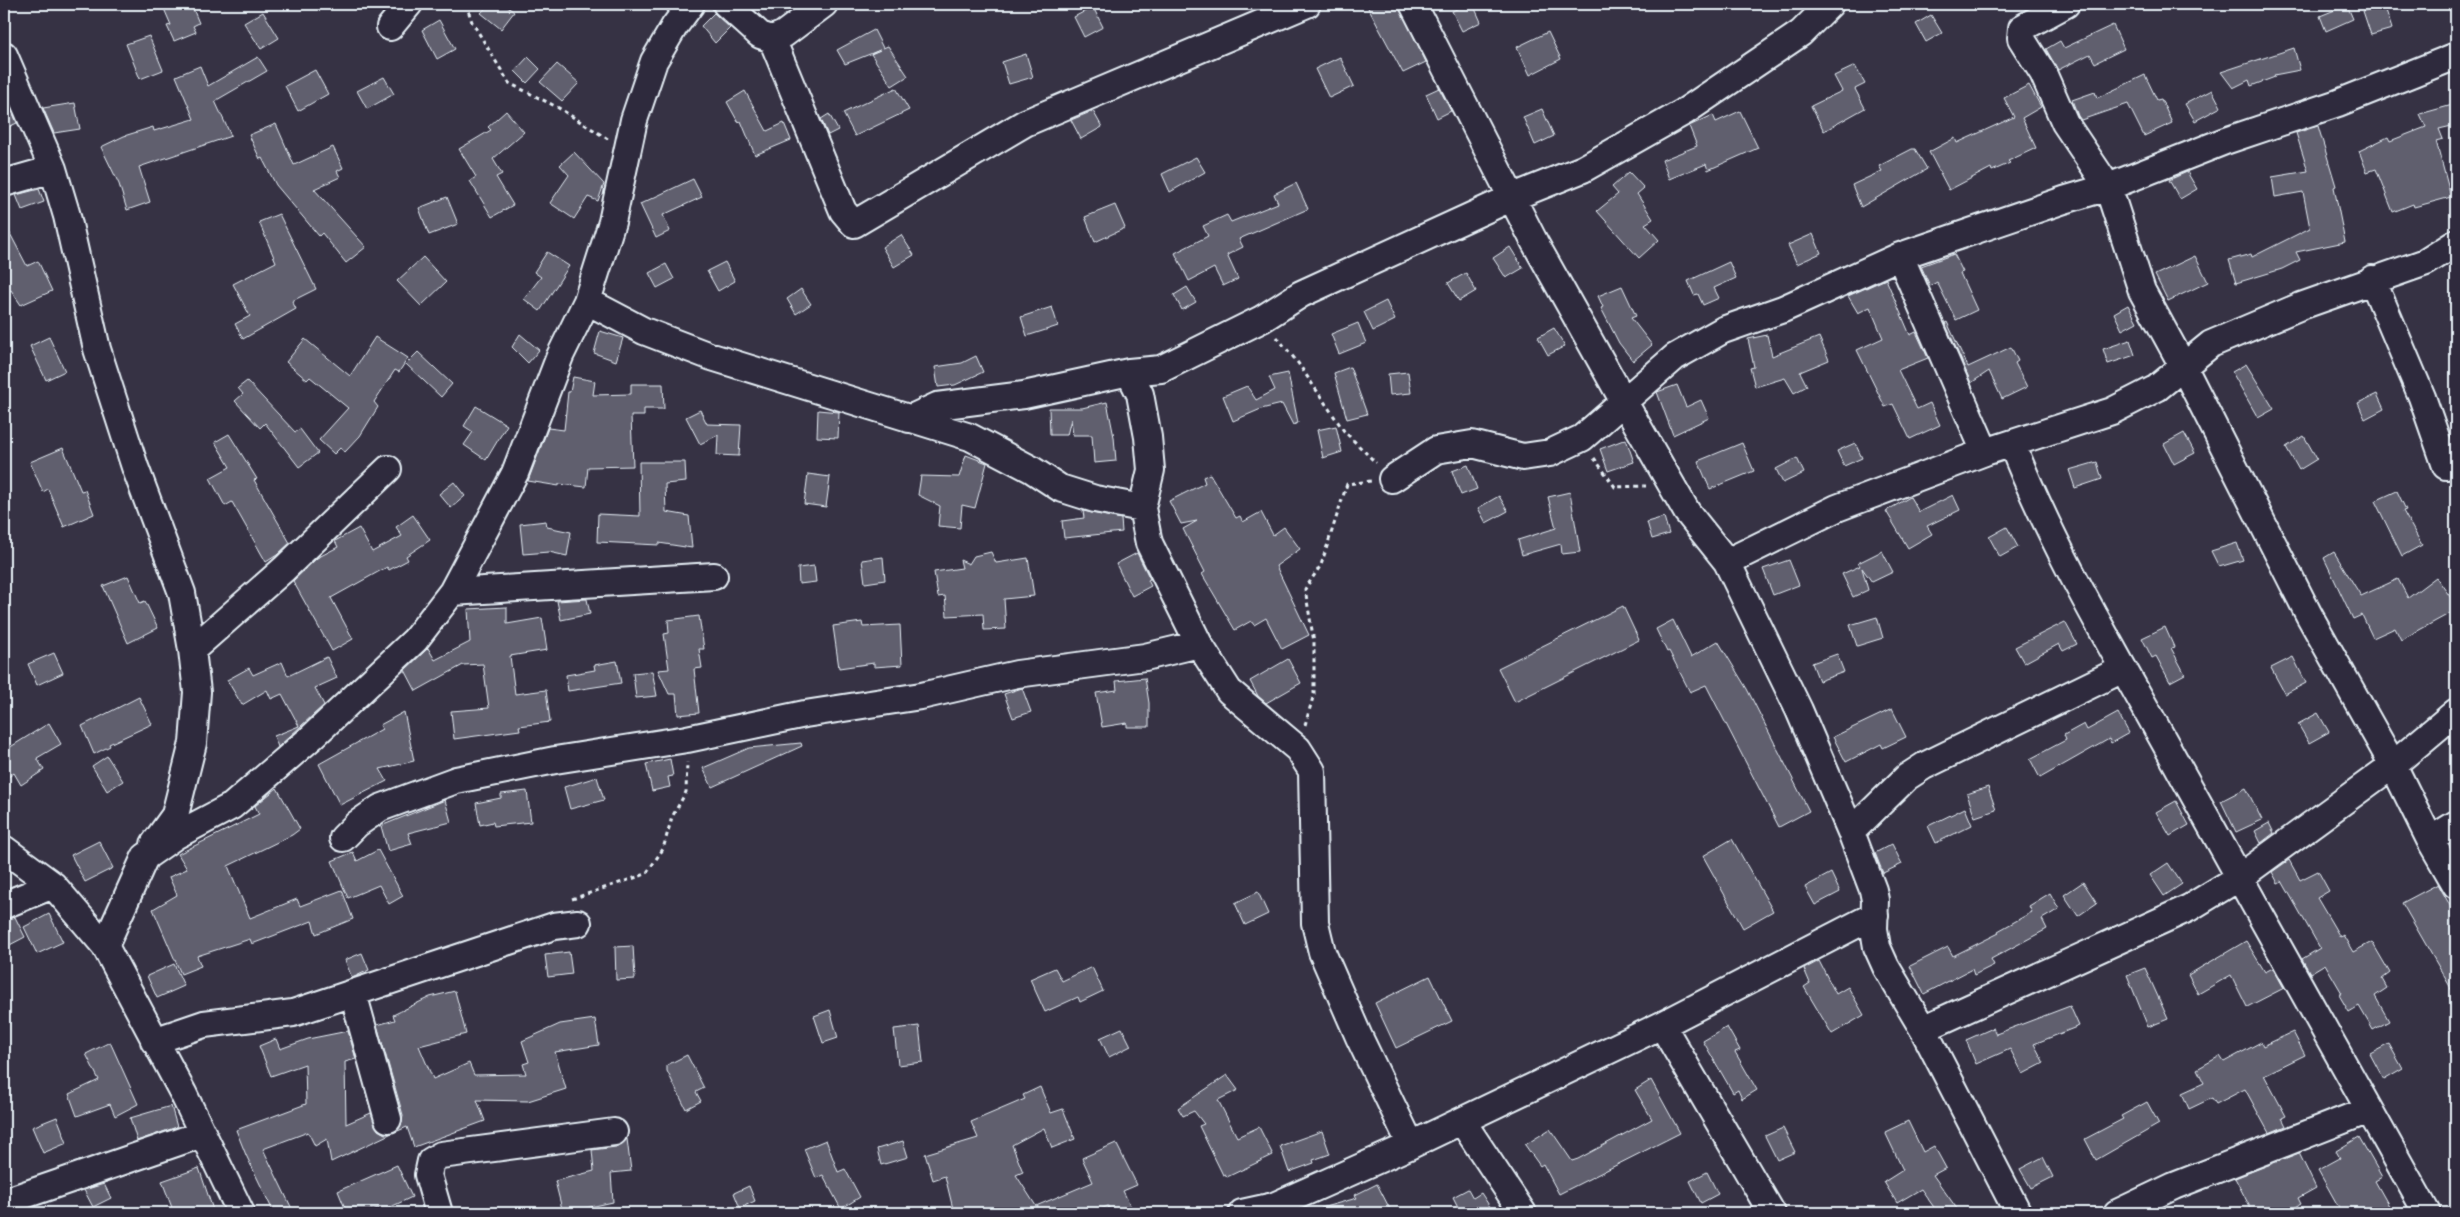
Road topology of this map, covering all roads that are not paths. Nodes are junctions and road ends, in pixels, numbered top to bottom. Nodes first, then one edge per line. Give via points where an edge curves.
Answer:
1 (409, 4) edge
2 (691, 4) edge
3 (726, 4) edge
4 (824, 4) edge
5 (1307, 4) edge
6 (1413, 4) edge
7 (1830, 4) edge
8 (2066, 4) edge
9 (390, 27) dead end
10 (772, 39) junction
11 (4, 55) edge
12 (2456, 56) edge
13 (53, 168) junction
14 (4, 183) edge
15 (2108, 187) junction
16 (1513, 197) junction
17 (2456, 243) edge
18 (1900, 256) junction
19 (2372, 279) junction
20 (587, 301) junction
21 (2183, 366) junction
22 (1129, 372) junction
23 (1624, 402) junction
24 (909, 419) junction
25 (2012, 444) junction
26 (1985, 452) junction
27 (2446, 466) dead end
28 (388, 469) dead end
29 (1392, 479) road end
30 (1142, 508) junction
31 (1727, 562) junction
32 (714, 576) dead end
33 (452, 592) junction
34 (1199, 644) junction
35 (192, 650) junction
36 (2123, 669) junction
37 (2456, 712) edge
38 (2393, 765) junction
39 (2456, 824) edge
40 (1851, 832) junction
41 (343, 838) dead end
42 (2430, 840) junction
43 (4, 849) edge
44 (144, 857) junction
45 (2240, 877) junction
46 (53, 885) junction
47 (2456, 885) edge
48 (4, 905) edge
49 (1875, 915) junction
50 (566, 924) road end
51 (105, 946) junction
52 (353, 993) junction
53 (1662, 1025) junction
54 (1923, 1030) junction
55 (154, 1041) junction
56 (2369, 1110) junction
57 (388, 1119) dead end
58 (1462, 1121) junction
59 (614, 1132) dead end
60 (202, 1134) junction
61 (1411, 1145) junction
62 (21, 1203) edge
63 (1276, 1210) edge
64 (241, 1213) edge
65 (439, 1213) edge
66 (1242, 1213) edge
67 (1523, 1213) edge
68 (1772, 1213) edge
69 (2018, 1213) edge
70 (2116, 1213) edge
71 (2427, 1213) edge

1 - 9 street
2 - 20 street via 654,61 634,120 612,222
3 - 10 street via 760,35
4 - 10 street via 784,34
5 - 10 street via 1024,123 854,224 843,211
6 - 16 street
7 - 16 street via 1801,32 1684,112 1583,169
8 - 15 street via 2022,28 2021,38 2043,74 2065,123
11 - 13 street
12 - 15 street
13 - 14 street
13 - 35 street via 97,349 135,467 182,593
15 - 18 street
15 - 21 street via 2142,291
16 - 22 street via 1301,294 1262,319 1161,369
16 - 23 street via 1535,243
17 - 19 street via 2426,262
18 - 23 street via 1784,309 1723,330 1675,357
18 - 26 street
19 - 21 street via 2211,344
19 - 27 street via 2422,397
20 - 24 street via 644,331 712,357
20 - 33 street via 560,356 515,474
21 - 25 street via 2157,388 2112,411
21 - 38 street via 2309,615
22 - 24 street via 1024,396 937,406
22 - 30 street via 1140,394 1148,437 1151,470
23 - 29 street via 1582,438 1550,453 1523,457 1472,444 1436,450
23 - 31 street via 1687,512
24 - 30 street via 970,437 1060,488 1094,499
25 - 26 street
25 - 36 street via 2053,535
26 - 31 street via 1837,508
28 - 35 street via 284,569
30 - 34 street via 1149,543
31 - 40 street via 1799,710
32 - 33 street
33 - 44 street via 415,640 239,800
34 - 41 street via 1145,657 1017,674 921,696 805,714 687,739 456,780 380,808
34 - 61 street via 1229,691 1298,749 1312,770 1315,923 1322,952
35 - 44 street via 197,692 193,744 175,815
36 - 40 street via 1924,766
36 - 45 street
37 - 38 street
38 - 42 street
38 - 45 street
39 - 42 street
40 - 49 street via 1874,890
42 - 47 street
43 - 46 street
44 - 51 street
45 - 54 street via 2188,908
45 - 56 street
46 - 48 street
46 - 51 street
49 - 53 street
49 - 54 street via 1877,947
50 - 52 street
51 - 55 street
52 - 55 street via 293,1014 204,1024
52 - 57 street
53 - 58 street
53 - 68 street
54 - 69 street
55 - 60 street
56 - 70 street via 2174,1186
56 - 71 street
58 - 61 street
58 - 67 street
59 - 65 street via 441,1155 431,1161 428,1174
60 - 62 street
60 - 64 street
61 - 63 street
63 - 66 street

